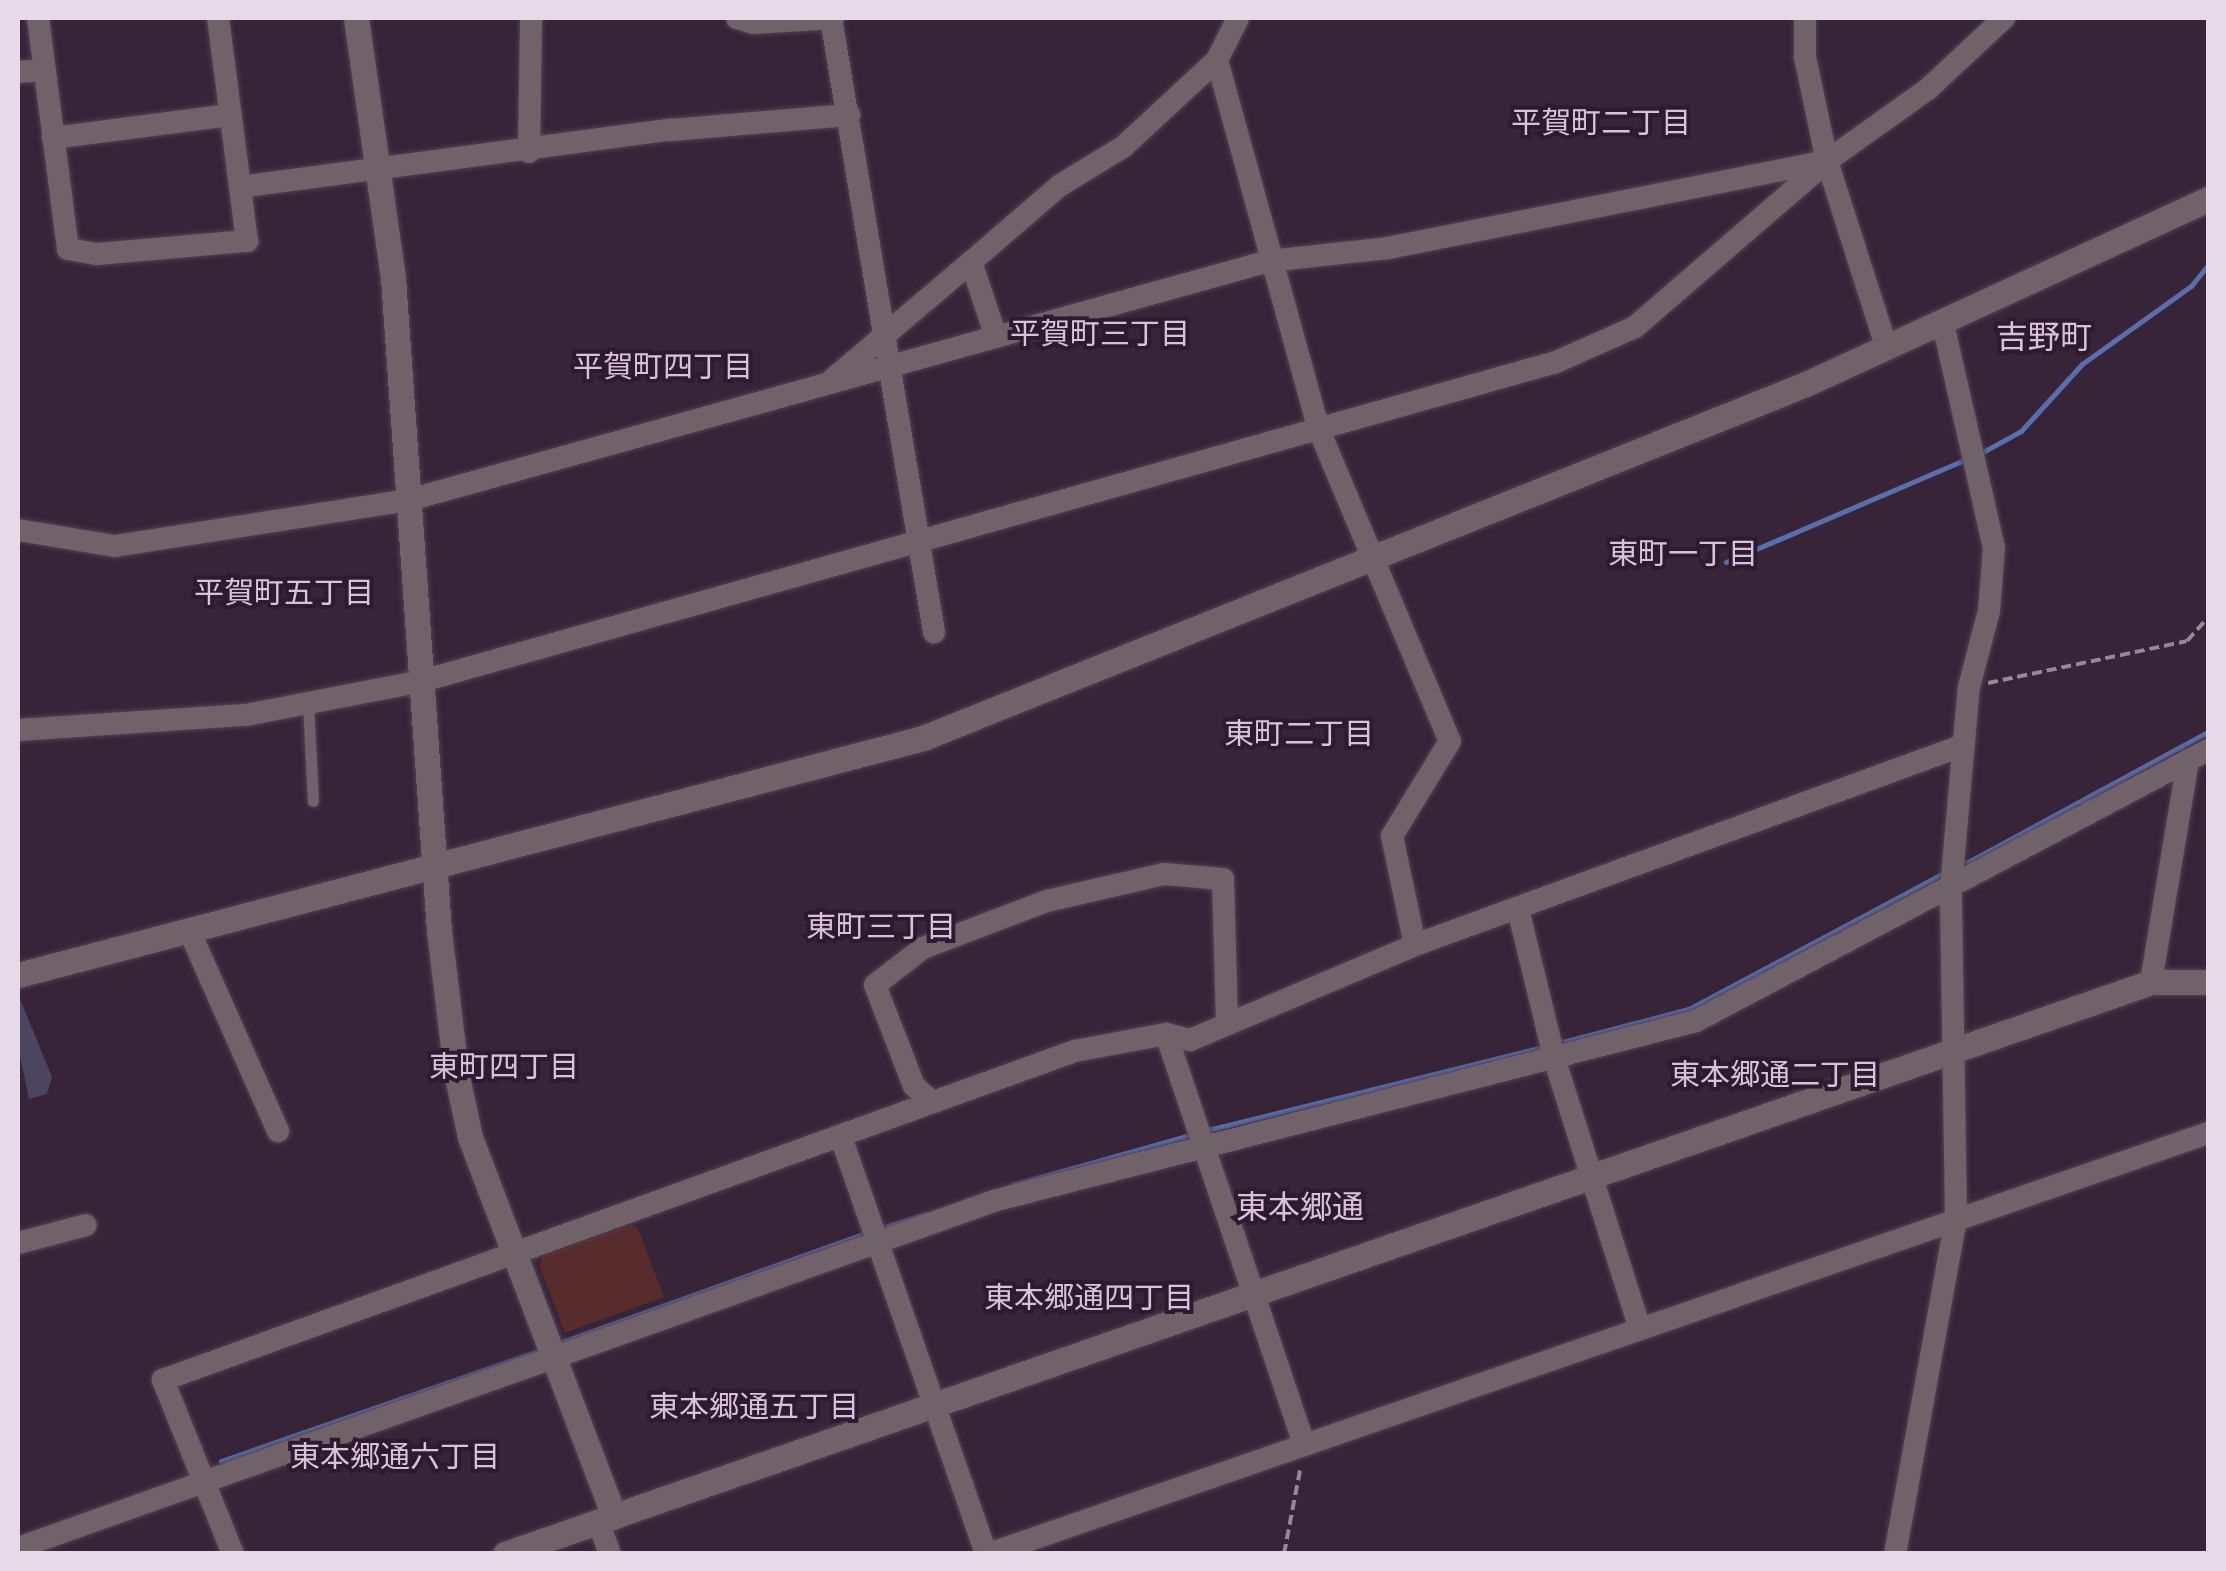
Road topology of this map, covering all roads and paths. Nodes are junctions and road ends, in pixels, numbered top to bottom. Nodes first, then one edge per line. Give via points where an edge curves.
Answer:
1 (38, 18) edge
2 (47, 18) edge
3 (218, 18) edge
4 (356, 18) edge
5 (531, 18) edge
6 (737, 18) edge
7 (832, 18) edge
8 (1238, 18) edge
9 (1805, 18) edge
10 (2004, 18) edge
11 (1217, 60) junction
12 (45, 70) junction
13 (18, 72) edge
14 (230, 114) junction
15 (850, 115) junction
16 (54, 138) junction
17 (529, 152) junction
18 (1826, 161) junction
19 (381, 170) junction
20 (240, 188) junction
21 (2208, 200) edge
22 (1269, 261) junction
23 (971, 262) junction
24 (1943, 323) junction
25 (885, 330) junction
26 (996, 337) junction
27 (1887, 349) junction
28 (890, 364) junction
29 (832, 380) junction
30 (1319, 430) junction
31 (409, 500) junction
32 (18, 530) edge
33 (918, 546) junction
34 (1374, 560) junction
35 (2208, 618) edge
36 (934, 632) dead end
37 (422, 681) junction
38 (1971, 685) junction
39 (308, 703) junction
40 (18, 730) edge
41 (1964, 745) junction
42 (2198, 755) edge
43 (313, 801) dead end
44 (435, 865) junction
45 (1951, 885) junction
46 (1518, 909) junction
47 (189, 930) junction
48 (1416, 945) junction
49 (18, 975) edge
50 (2151, 982) junction
51 (2208, 982) edge
52 (1227, 1019) junction
53 (1166, 1034) junction
54 (1957, 1048) junction
55 (1556, 1061) junction
56 (932, 1102) junction
57 (278, 1131) dead end
58 (2208, 1133) edge
59 (841, 1137) junction
60 (1206, 1151) junction
61 (1593, 1175) junction
62 (1956, 1218) junction
63 (86, 1226) dead end
64 (18, 1243) edge
65 (880, 1243) junction
66 (516, 1256) junction
67 (1254, 1291) junction
68 (1640, 1329) junction
69 (554, 1358) junction
70 (934, 1403) junction
71 (1304, 1444) junction
72 (204, 1479) junction
73 (606, 1519) junction
74 (18, 1548) edge
75 (232, 1554) edge
76 (504, 1554) edge
77 (610, 1554) edge
78 (988, 1554) edge
79 (1284, 1554) edge
80 (1894, 1554) edge

1 - 2 street
1 - 12 street
3 - 14 street
4 - 19 street
5 - 17 street
6 - 7 street
7 - 15 street
8 - 11 street
9 - 18 street via 1805,57
10 - 18 street via 1928,89
11 - 22 street
11 - 23 street via 1124,147 1059,186
12 - 13 street
12 - 16 street
14 - 16 street
14 - 20 street
15 - 17 street via 670,130
15 - 25 street
16 - 20 street via 68,250 97,254 247,241
17 - 19 street
18 - 22 street via 1388,248
18 - 27 street
18 - 30 street via 1636,327 1556,362
19 - 20 street
19 - 31 street
21 - 24 street
22 - 26 street
22 - 30 street
23 - 25 street
23 - 26 street
24 - 27 street
24 - 38 street via 1994,548 1989,612
25 - 28 street
25 - 29 street
26 - 28 street
27 - 34 street
28 - 29 street
28 - 33 street
29 - 31 street
30 - 33 street via 964,527
30 - 34 street
31 - 32 street via 115,546
31 - 37 street
33 - 36 street
33 - 37 street
34 - 44 street via 923,738
34 - 48 street via 1450,741 1392,836
35 - 38 path via 2187,641 2025,680
37 - 39 street
37 - 44 street
38 - 41 street
39 - 40 street via 246,714
39 - 43 lane
41 - 45 street
41 - 46 street
42 - 45 street
42 - 50 street
44 - 47 street
44 - 66 street via 456,1072 470,1136
45 - 54 street
45 - 55 street via 1696,1021
46 - 48 street
46 - 55 street
47 - 49 street
47 - 57 street
48 - 52 street
50 - 51 street
50 - 54 street
52 - 53 street via 1190,1040
52 - 56 street via 1223,879 1164,874 1047,901 924,948 875,985 914,1086
53 - 56 street via 1074,1051
53 - 60 street
54 - 61 street
54 - 62 street
55 - 60 street
55 - 61 street
56 - 59 street
58 - 62 street
59 - 65 street
59 - 66 street
60 - 65 street via 997,1200
60 - 67 street
61 - 67 street
61 - 68 street
62 - 68 street
62 - 80 street
63 - 64 street
65 - 69 street
65 - 70 street
66 - 69 street
66 - 72 street via 163,1380
67 - 70 street
67 - 71 street
68 - 71 street
69 - 72 street
69 - 73 street
70 - 73 street
70 - 78 street
71 - 78 street
71 - 79 path
72 - 74 street
72 - 75 street
73 - 76 street
73 - 77 street

